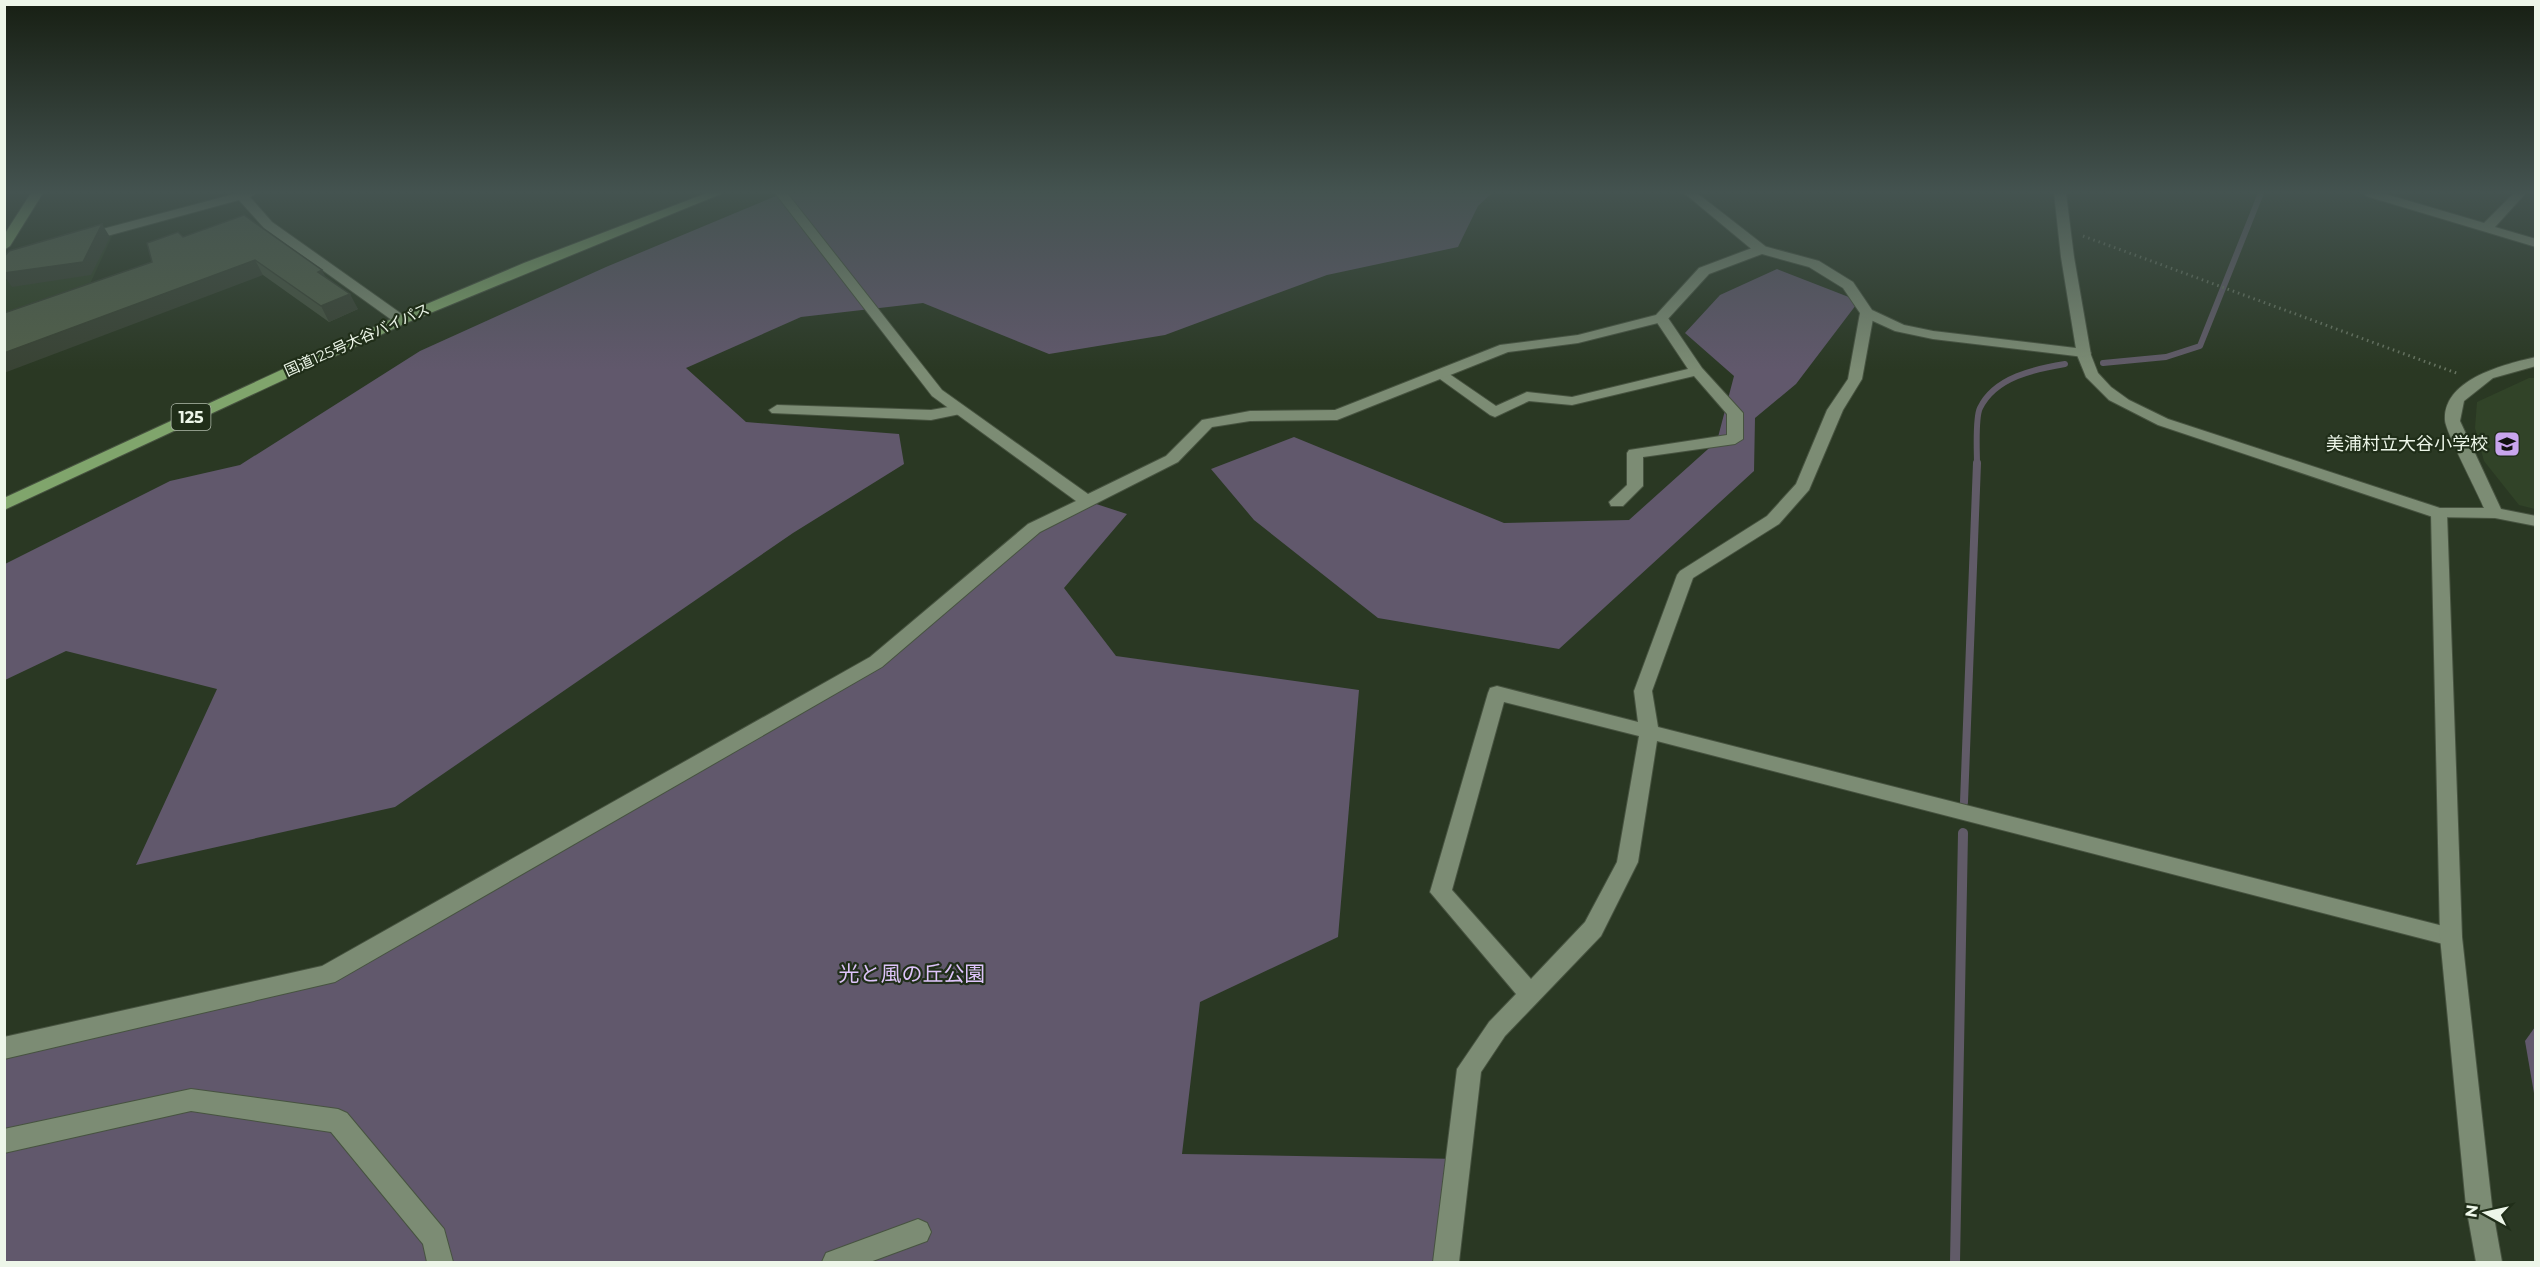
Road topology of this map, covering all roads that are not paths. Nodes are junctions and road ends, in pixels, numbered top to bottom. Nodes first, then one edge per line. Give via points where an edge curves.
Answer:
1 (306, 252) edge
2 (562, 252) edge
3 (827, 252) edge
4 (1756, 252) edge
5 (1771, 252) edge
6 (2067, 252) edge
7 (1867, 313) junction
8 (1661, 318) junction
9 (401, 320) junction
10 (2084, 353) junction
11 (2535, 361) edge
12 (1696, 371) junction
13 (1440, 374) junction
14 (777, 410) dead end
15 (960, 410) junction
16 (1087, 501) junction
17 (1617, 502) dead end
18 (4, 505) edge
19 (2439, 513) junction
20 (2495, 513) junction
21 (2535, 521) edge
22 (1648, 732) junction
23 (2451, 938) junction
24 (1530, 994) junction
25 (4, 1048) edge
26 (4, 1141) edge
27 (918, 1232) dead end
28 (440, 1263) edge
29 (835, 1263) edge
30 (1446, 1263) edge
31 (2489, 1263) edge

1 - 9 street
2 - 9 highway, 国道125号大谷バイパス / 125
3 - 15 street via 937,393
4 - 8 street via 1704,271
5 - 7 street via 1814,264 1848,285
6 - 10 street
7 - 10 street via 1900,328 1933,335
7 - 22 street via 1855,379 1835,410 1803,486 1773,520 1686,575 1642,690
8 - 12 street
8 - 13 street via 1578,339 1504,348
9 - 18 highway, 国道125号大谷バイパス / 125
10 - 19 street via 2090,373 2099,384 2126,405 2163,422
11 - 20 street via 2488,375 2457,399 2452,421
12 - 13 street via 1572,401 1527,396 1495,412
12 - 17 street via 1735,413 1735,439 1635,453 1635,486
13 - 16 street via 1337,415 1250,416 1207,423 1172,459
14 - 15 street via 931,415
15 - 16 street
16 - 25 street via 1034,528 876,662 327,975
19 - 20 street
19 - 23 street
20 - 21 street
22 - 23 street
22 - 24 street via 1627,862 1593,929
22 - 24 street via 1497,693 1440,892
23 - 31 street via 2479,1206
24 - 30 street via 1497,1029 1468,1069 1461,1159
26 - 28 street via 191,1100 338,1121 435,1239
27 - 29 street

